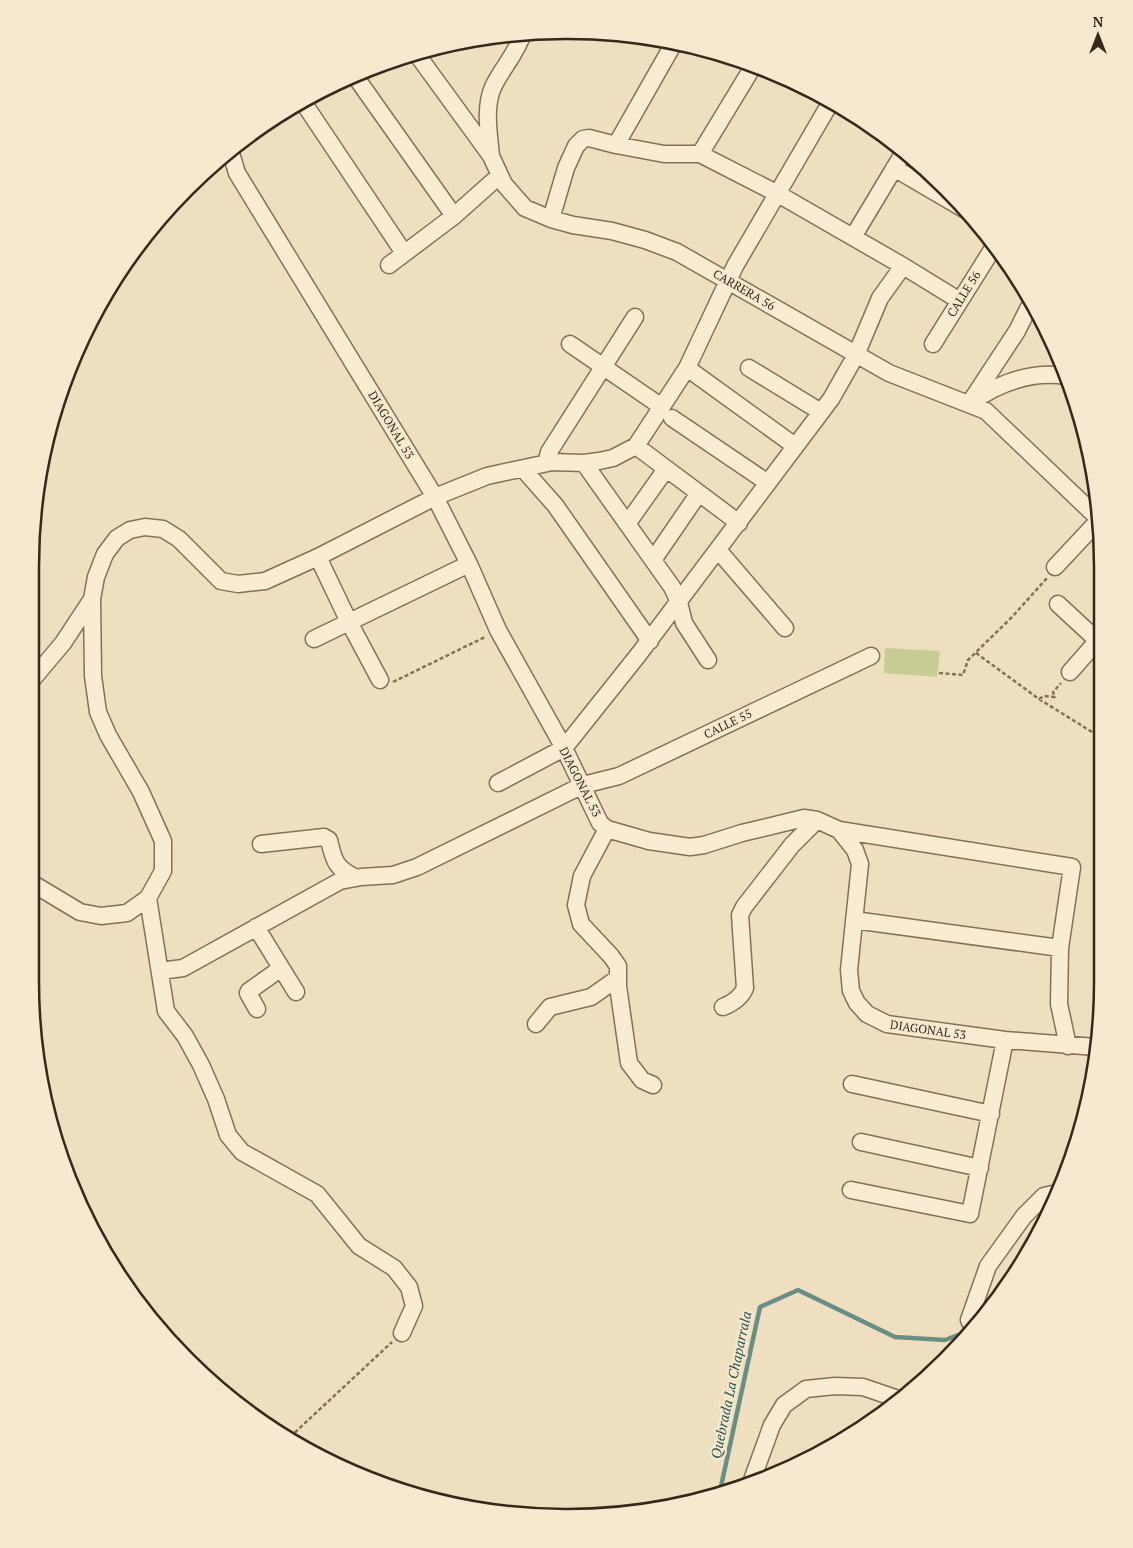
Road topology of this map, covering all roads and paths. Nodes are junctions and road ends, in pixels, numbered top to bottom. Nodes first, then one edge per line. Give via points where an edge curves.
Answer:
1 (520, 41) edge
2 (670, 49) edge
3 (421, 60) edge
4 (750, 72) edge
5 (359, 82) edge
6 (306, 108) edge
7 (828, 108) edge
8 (616, 145) junction
9 (700, 154) junction
10 (491, 156) junction
11 (900, 158) edge
12 (233, 159) edge
13 (894, 168) junction
14 (500, 175) junction
15 (778, 194) junction
16 (945, 199) edge
17 (454, 216) junction
18 (551, 219) junction
19 (853, 237) junction
20 (990, 252) edge
21 (404, 253) junction
22 (389, 264) dead end
23 (903, 266) junction
24 (729, 282) junction
25 (960, 301) junction
26 (1028, 310) edge
27 (635, 317) dead end
28 (570, 344) dead end
29 (933, 344) dead end
30 (856, 355) junction
31 (603, 367) junction
32 (687, 368) junction
33 (749, 368) dead end
34 (1058, 375) edge
35 (969, 404) junction
36 (821, 412) junction
37 (667, 413) junction
38 (636, 446) junction
39 (795, 446) junction
40 (546, 463) junction
41 (584, 463) junction
42 (524, 469) junction
43 (666, 469) junction
44 (768, 483) junction
45 (699, 493) junction
46 (434, 497) junction
47 (1091, 512) edge
48 (739, 523) junction
49 (627, 524) junction
50 (1092, 525) edge
51 (718, 550) junction
52 (318, 558) junction
53 (653, 560) junction
54 (469, 564) junction
55 (1055, 567) joint
56 (92, 599) junction
57 (679, 602) junction
58 (1058, 604) dead end
59 (349, 622) junction
60 (785, 628) dead end
61 (498, 630) junction
62 (1094, 636) edge
63 (314, 639) dead end
64 (650, 641) junction
65 (1094, 646) edge
66 (976, 654) junction
67 (871, 656) dead end
68 (708, 660) dead end
69 (39, 672) edge
70 (1070, 672) joint
71 (939, 673) dead end
72 (380, 680) joint
73 (1039, 699) junction
74 (1094, 733) edge
75 (564, 748) junction
76 (498, 783) dead end
77 (582, 784) junction
78 (817, 820) junction
79 (607, 829) junction
80 (839, 830) junction
81 (261, 844) dead end
82 (356, 878) junction
83 (39, 887) edge
84 (148, 898) junction
85 (854, 920) junction
86 (256, 927) junction
87 (1060, 948) junction
88 (280, 969) junction
89 (160, 971) junction
90 (618, 978) junction
91 (296, 992) dead end
92 (723, 1007) dead end
93 (257, 1009) dead end
94 (536, 1024) dead end
95 (1005, 1040) junction
96 (1068, 1046) junction
97 (1090, 1047) edge
98 (852, 1084) dead end
99 (653, 1085) dead end
100 (991, 1114) junction
101 (861, 1142) dead end
102 (980, 1168) junction
103 (851, 1190) dead end
104 (1049, 1195) edge
105 (973, 1317) edge
106 (402, 1333) joint
107 (892, 1397) edge
108 (294, 1433) edge
109 (754, 1474) edge

1 - 10 street via 493,87 488,105
2 - 8 street
3 - 10 street, CARRERA 56
4 - 9 street
5 - 17 street
6 - 21 street
7 - 15 street
8 - 9 street via 664,154
8 - 18 street via 588,138 576,146
9 - 15 street
10 - 14 street, CARRERA 56
11 - 13 street
12 - 46 street, DIAGONAL 53 via 237,173
13 - 16 street
13 - 19 street
14 - 17 street
14 - 18 street, CARRERA 56 via 525,208
15 - 19 street
15 - 24 street via 735,266
17 - 21 street
18 - 24 street, CARRERA 56 via 645,240 677,252
19 - 23 street
20 - 25 street, CALLE 56
21 - 22 street
23 - 25 street
23 - 30 street via 880,298
24 - 30 street, CARRERA 56
24 - 32 street
25 - 29 street, CALLE 56
26 - 35 street
27 - 31 street
28 - 31 street
30 - 35 street, CARRERA 56 via 889,373
30 - 36 street
31 - 37 street
31 - 40 street via 549,452
32 - 37 street
32 - 39 street
33 - 36 street
34 - 35 street via 1009,381
35 - 47 street, CARRERA 56 via 986,411 1001,424
36 - 39 street
37 - 38 street
37 - 44 street
38 - 41 street via 613,458
38 - 43 street
39 - 44 street
40 - 41 street
40 - 42 street
41 - 49 street
42 - 46 street via 487,476
42 - 64 street via 555,505
43 - 45 street
43 - 49 street
44 - 48 street
45 - 48 street
45 - 53 street
46 - 52 street
46 - 54 street, DIAGONAL 53
48 - 51 street
49 - 53 street
50 - 55 street
51 - 57 street
51 - 60 street
52 - 56 street via 265,581 238,584 221,581 179,539 163,529 145,527 130,530 117,538 105,554
52 - 59 street
53 - 57 street
54 - 59 street
54 - 61 street, DIAGONAL 53
55 - 66 path
56 - 69 street via 63,643
56 - 84 street via 93,676 98,712 163,841 163,872
57 - 64 street
57 - 68 street via 684,623
58 - 62 street
59 - 63 street
59 - 72 street
61 - 72 path via 392,683
61 - 75 street, DIAGONAL 53
64 - 75 street
65 - 70 street
66 - 71 path via 968,660 963,675
66 - 73 path
67 - 77 street, CALLE 55 via 619,776
70 - 73 path via 1054,692 1055,697
73 - 74 path
75 - 76 street
75 - 77 street, DIAGONAL 53
77 - 79 street, DIAGONAL 53 via 600,823
77 - 82 street, CALLE 55 via 417,867 393,874
78 - 79 street, DIAGONAL 53 via 804,818 690,847 649,841
78 - 80 street, DIAGONAL 53
78 - 92 street via 792,845 744,907 740,915 745,988 734,1002
79 - 90 street via 582,876 576,905 581,924 618,966
80 - 85 street, DIAGONAL 53 via 856,850 860,864
80 - 87 street via 1072,867
81 - 82 street via 324,837 329,840 335,863 343,872
82 - 86 street, CALLE 55 via 340,881
83 - 84 street via 80,912 101,916 127,912
84 - 89 street
85 - 87 street
85 - 95 street, DIAGONAL 53 via 849,970 851,991 867,1014 886,1024
86 - 88 street
86 - 89 street, CALLE 55 via 183,968
87 - 96 street via 1059,1004
88 - 91 street
88 - 93 street via 249,991
89 - 106 street via 166,1011 201,1065 228,1135 242,1152 317,1194 359,1246 394,1268 409,1287 414,1306
90 - 94 street via 591,997 550,1007
90 - 99 street via 629,1063 642,1080
95 - 96 street, DIAGONAL 53
95 - 100 street
96 - 97 street, DIAGONAL 53
98 - 100 street
100 - 102 street
101 - 102 street
102 - 103 street via 970,1214
104 - 105 street via 1024,1216 988,1266
106 - 108 path
107 - 109 street via 863,1387 806,1388 784,1404 772,1425

